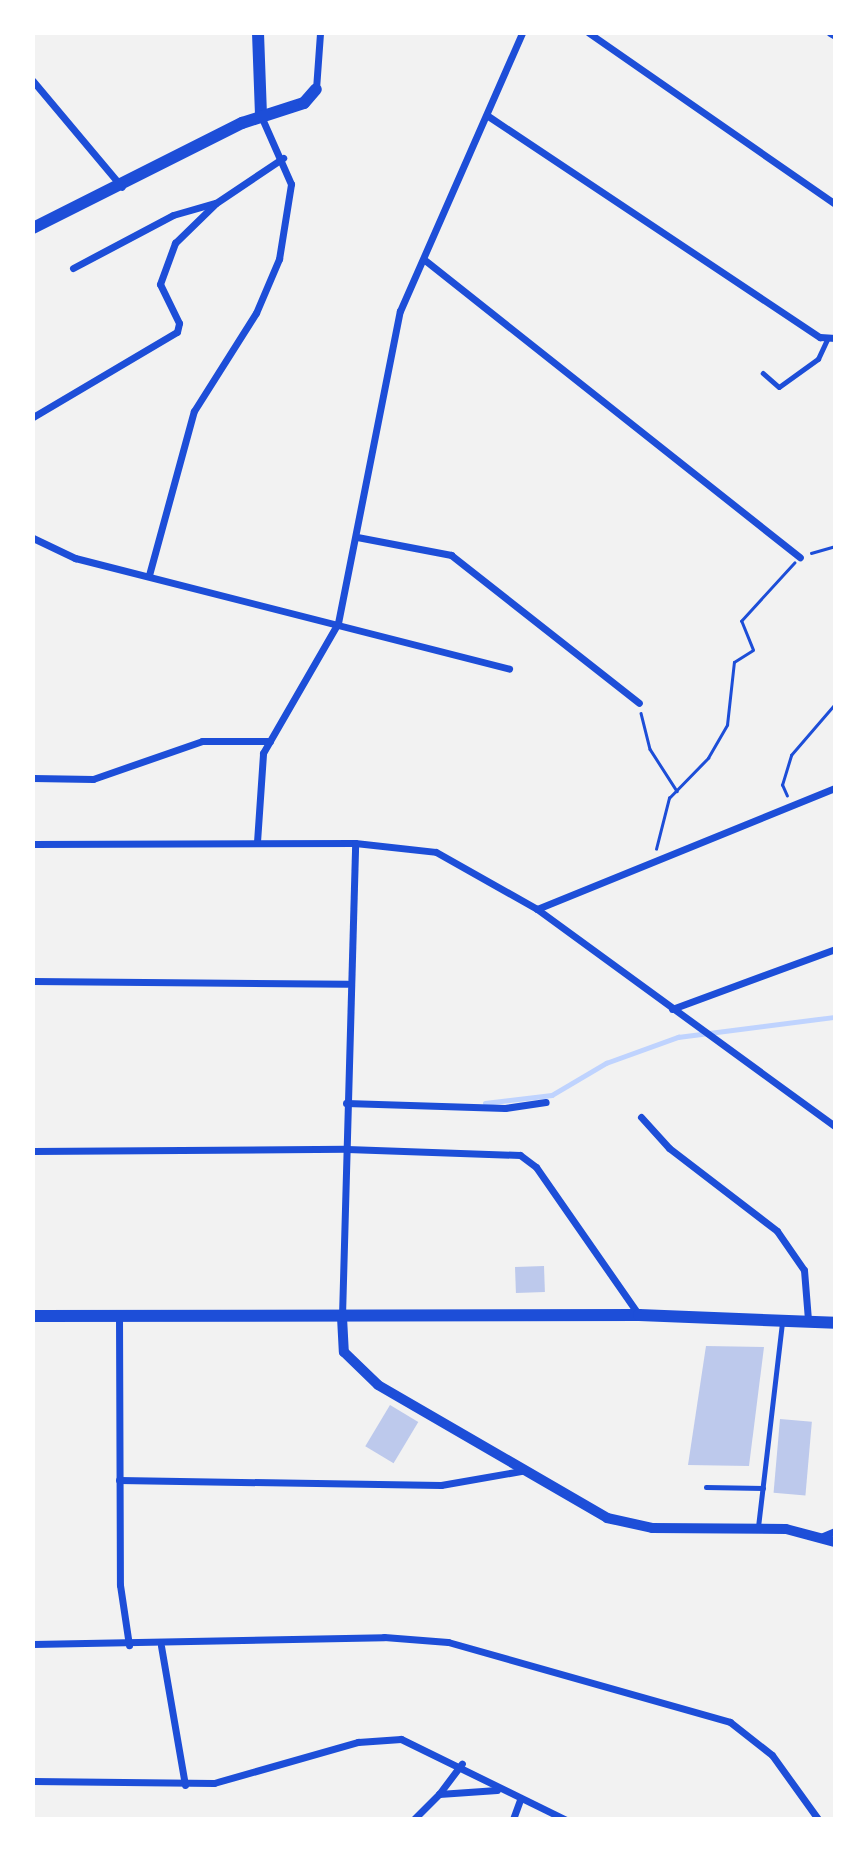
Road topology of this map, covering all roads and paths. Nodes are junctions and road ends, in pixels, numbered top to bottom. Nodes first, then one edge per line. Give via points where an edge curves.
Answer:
1 (258, 33) edge
2 (320, 33) edge
3 (522, 33) edge
4 (589, 33) edge
5 (830, 33) edge
6 (835, 36) edge
7 (33, 81) edge
8 (316, 89) joint
9 (261, 115) junction
10 (488, 116) junction
11 (283, 158) junction
12 (123, 187) junction
13 (216, 202) junction
14 (835, 204) edge
15 (33, 228) edge
16 (426, 261) junction
17 (73, 268) dead end
18 (831, 339) edge
19 (763, 373) dead end
20 (33, 417) edge
21 (357, 537) junction
22 (33, 538) edge
23 (835, 546) edge
24 (800, 557) junction
25 (149, 575) junction
26 (338, 623) junction
27 (509, 669) dead end
28 (639, 703) joint
29 (835, 704) edge
30 (270, 741) junction
31 (33, 778) edge
32 (835, 788) edge
33 (677, 791) junction
34 (791, 806) junction
35 (257, 842) junction
36 (355, 843) junction
37 (33, 844) edge
38 (655, 857) junction
39 (537, 909) junction
40 (835, 949) edge
41 (33, 981) edge
42 (347, 984) junction
43 (672, 1009) junction
44 (346, 1100) junction
45 (546, 1102) dead end
46 (640, 1117) dead end
47 (835, 1125) edge
48 (347, 1149) junction
49 (33, 1151) edge
50 (119, 1314) junction
51 (639, 1315) junction
52 (33, 1316) edge
53 (342, 1317) junction
54 (783, 1318) junction
55 (808, 1320) junction
56 (835, 1323) edge
57 (521, 1471) junction
58 (119, 1479) junction
59 (706, 1487) dead end
60 (763, 1488) junction
61 (758, 1527) junction
62 (835, 1531) edge
63 (823, 1536) junction
64 (835, 1542) edge
65 (33, 1644) edge
66 (129, 1645) junction
67 (161, 1646) junction
68 (462, 1764) junction
69 (33, 1781) edge
70 (186, 1785) junction
71 (498, 1790) junction
72 (439, 1794) junction
73 (520, 1800) junction
74 (414, 1819) edge
75 (513, 1819) edge
76 (564, 1819) edge
77 (818, 1819) edge

1 - 9 main road
2 - 8 street
3 - 10 street
4 - 14 street
5 - 6 street
7 - 12 street
8 - 9 main road via 304,103
9 - 11 street
9 - 12 main road
10 - 16 street
10 - 18 street
11 - 13 street
11 - 25 street via 291,208 279,259 256,313 194,411
12 - 15 main road
13 - 17 street via 173,215
13 - 20 street via 175,243 160,272 177,332
16 - 21 street via 400,311 391,343
16 - 24 street
18 - 19 lane via 818,359 779,387
21 - 26 street
21 - 28 street via 452,555
22 - 25 street via 75,558
23 - 24 path
24 - 33 path via 741,621 753,650 734,662 727,725 708,758
25 - 26 street
26 - 27 street
26 - 30 street
28 - 33 path via 650,749
29 - 34 path via 791,755 782,785
30 - 31 street via 202,741 93,779
30 - 35 street via 259,766
32 - 34 street
33 - 38 path via 660,815
34 - 38 street
35 - 36 street
35 - 37 street
36 - 39 street via 436,852 475,868
36 - 42 street
38 - 39 street
39 - 43 street
40 - 43 street
41 - 42 street
42 - 44 street
43 - 47 street
44 - 45 street via 505,1108
44 - 48 street
46 - 55 street via 669,1149 777,1231 804,1270
48 - 49 street
48 - 51 street via 510,1153 527,1159
48 - 53 street
50 - 52 main road
50 - 53 main road
50 - 58 street
51 - 53 main road
51 - 54 main road
53 - 57 street via 342,1343 353,1364 454,1434
54 - 55 main road
54 - 60 lane
55 - 56 main road
57 - 58 street via 442,1485
57 - 61 street via 625,1524
58 - 66 street via 121,1605
59 - 60 lane
60 - 61 lane
61 - 63 street
62 - 63 street
63 - 64 street
65 - 66 street
66 - 67 street
67 - 70 street
67 - 77 street via 413,1637 496,1654 609,1692 730,1722 772,1755
68 - 70 street via 416,1743 382,1738 244,1778
68 - 71 street
68 - 72 street
69 - 70 street
71 - 72 street
71 - 73 street
72 - 74 street
73 - 75 street
73 - 76 street

